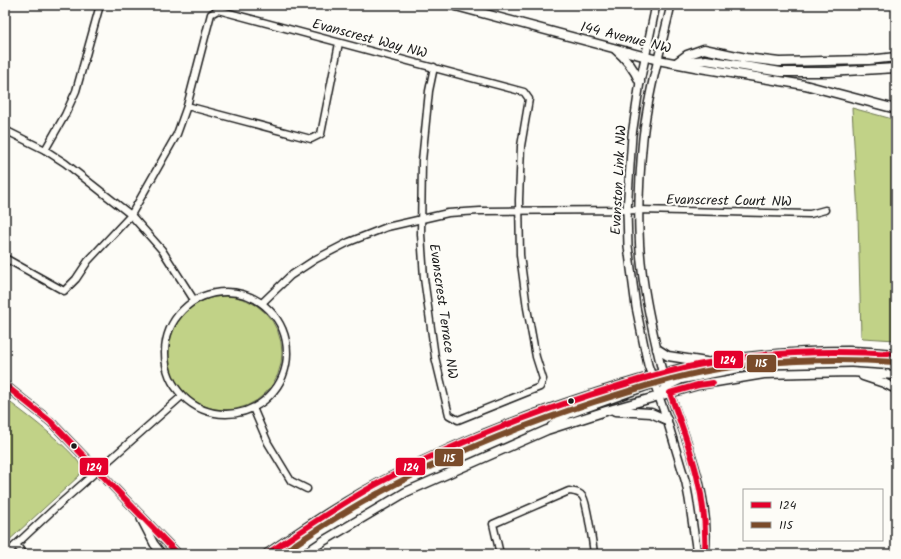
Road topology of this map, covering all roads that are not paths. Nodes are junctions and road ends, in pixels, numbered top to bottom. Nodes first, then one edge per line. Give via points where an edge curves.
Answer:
1 (100, 5) edge
2 (452, 5) edge
3 (656, 5) edge
4 (671, 5) edge
5 (339, 43) junction
6 (614, 48) junction
7 (645, 56) junction
8 (896, 57) edge
9 (658, 60) junction
10 (676, 63) junction
11 (434, 67) junction
12 (896, 68) edge
13 (640, 82) junction
14 (187, 106) junction
15 (896, 109) edge
16 (5, 130) edge
17 (45, 150) junction
18 (633, 210) junction
19 (825, 210) dead end
20 (519, 211) junction
21 (131, 214) junction
22 (421, 220) junction
23 (5, 258) edge
24 (194, 300) junction
25 (262, 303) junction
26 (658, 349) junction
27 (896, 354) edge
28 (782, 355) junction
29 (710, 363) junction
30 (662, 372) junction
31 (851, 372) junction
32 (896, 375) edge
33 (652, 379) junction
34 (5, 386) edge
35 (669, 389) junction
36 (896, 389) edge
37 (182, 396) junction
38 (658, 396) junction
39 (253, 408) junction
40 (606, 411) junction
41 (667, 420) junction
42 (547, 430) junction
43 (99, 470) junction
44 (307, 489) dead end
45 (139, 515) junction
46 (16, 545) junction
47 (6, 554) edge
48 (24, 554) edge
49 (162, 554) edge
50 (178, 554) edge
51 (267, 554) edge
52 (304, 554) edge
53 (500, 554) edge
54 (594, 554) edge
55 (697, 554) edge
56 (705, 554) edge

1 - 17 street via 76,91
2 - 6 main road, 144 Avenue NW
3 - 7 street, Evanston Link NW
4 - 9 street, Evanston Link NW
5 - 11 street, Evanscrest Way NW
5 - 14 street, Evanscrest Way NW via 218,10 211,14
5 - 14 street via 321,134 311,139
6 - 7 main road, 144 Avenue NW
6 - 13 main road via 634,69
7 - 9 main road, 144 Avenue NW
7 - 13 street, Evanston Link NW
8 - 10 main road, 144 Avenue NW via 779,62 704,49 687,55
9 - 10 main road, 144 Avenue NW
9 - 18 street, Evanston Link NW via 650,94
10 - 12 main road, 144 Avenue NW via 706,60 781,72
10 - 15 main road, 144 Avenue NW via 805,85
11 - 20 street, Evanscrest Way NW via 524,92 529,99 521,146
11 - 22 street via 422,161
13 - 18 street, Evanston Link NW via 631,147
14 - 21 street, Evanscrest Way NW via 177,134
16 - 17 street
17 - 21 street via 87,178
18 - 19 street, Evanscrest Court NW via 810,214
18 - 20 street, Evanscrest Court NW
18 - 26 street, Evanston Link NW via 645,296
18 - 33 street, Evanston Link NW via 628,246 636,307
20 - 22 street, Evanscrest Court NW via 448,213
20 - 22 street, Evanscrest Terrace NW via 520,255 527,308 536,357 543,378 540,386 458,420 449,415 435,357 424,278
21 - 23 street, Evanscrest Way NW via 64,291
21 - 24 street via 162,250
22 - 25 street, Evanscrest Court NW via 387,227 316,259 290,276
24 - 25 street via 228,292 246,295
24 - 37 street via 172,323 167,337 167,368
25 - 39 street via 277,318 286,337 288,358 282,379 270,396
26 - 29 main road via 668,356
26 - 30 street, Evanston Link NW
27 - 28 main road via 850,351
28 - 29 main road
28 - 35 main road via 766,363 682,379
29 - 30 main road
30 - 33 main road
30 - 35 street, Evanston Link NW
31 - 32 main road
31 - 35 main road via 764,374
31 - 36 main road
33 - 38 street, Evanston Link NW
33 - 42 main road via 568,414
33 - 51 main road via 580,398 462,444 393,476 320,518
34 - 43 street via 51,422
35 - 38 main road
35 - 56 street, Evanston Link NW via 700,491 707,536
37 - 39 street via 197,407 215,413 234,414
37 - 43 street
38 - 40 main road
38 - 41 street, Evanston Link NW
39 - 44 street via 268,443 291,481
40 - 41 main road via 651,413
40 - 42 main road
41 - 55 street, Evanston Link NW via 689,498
42 - 52 main road via 406,492
43 - 45 street
43 - 46 street
45 - 49 street
45 - 50 street
46 - 47 street
46 - 48 street
53 - 54 street via 493,524 569,491 577,492 584,498

